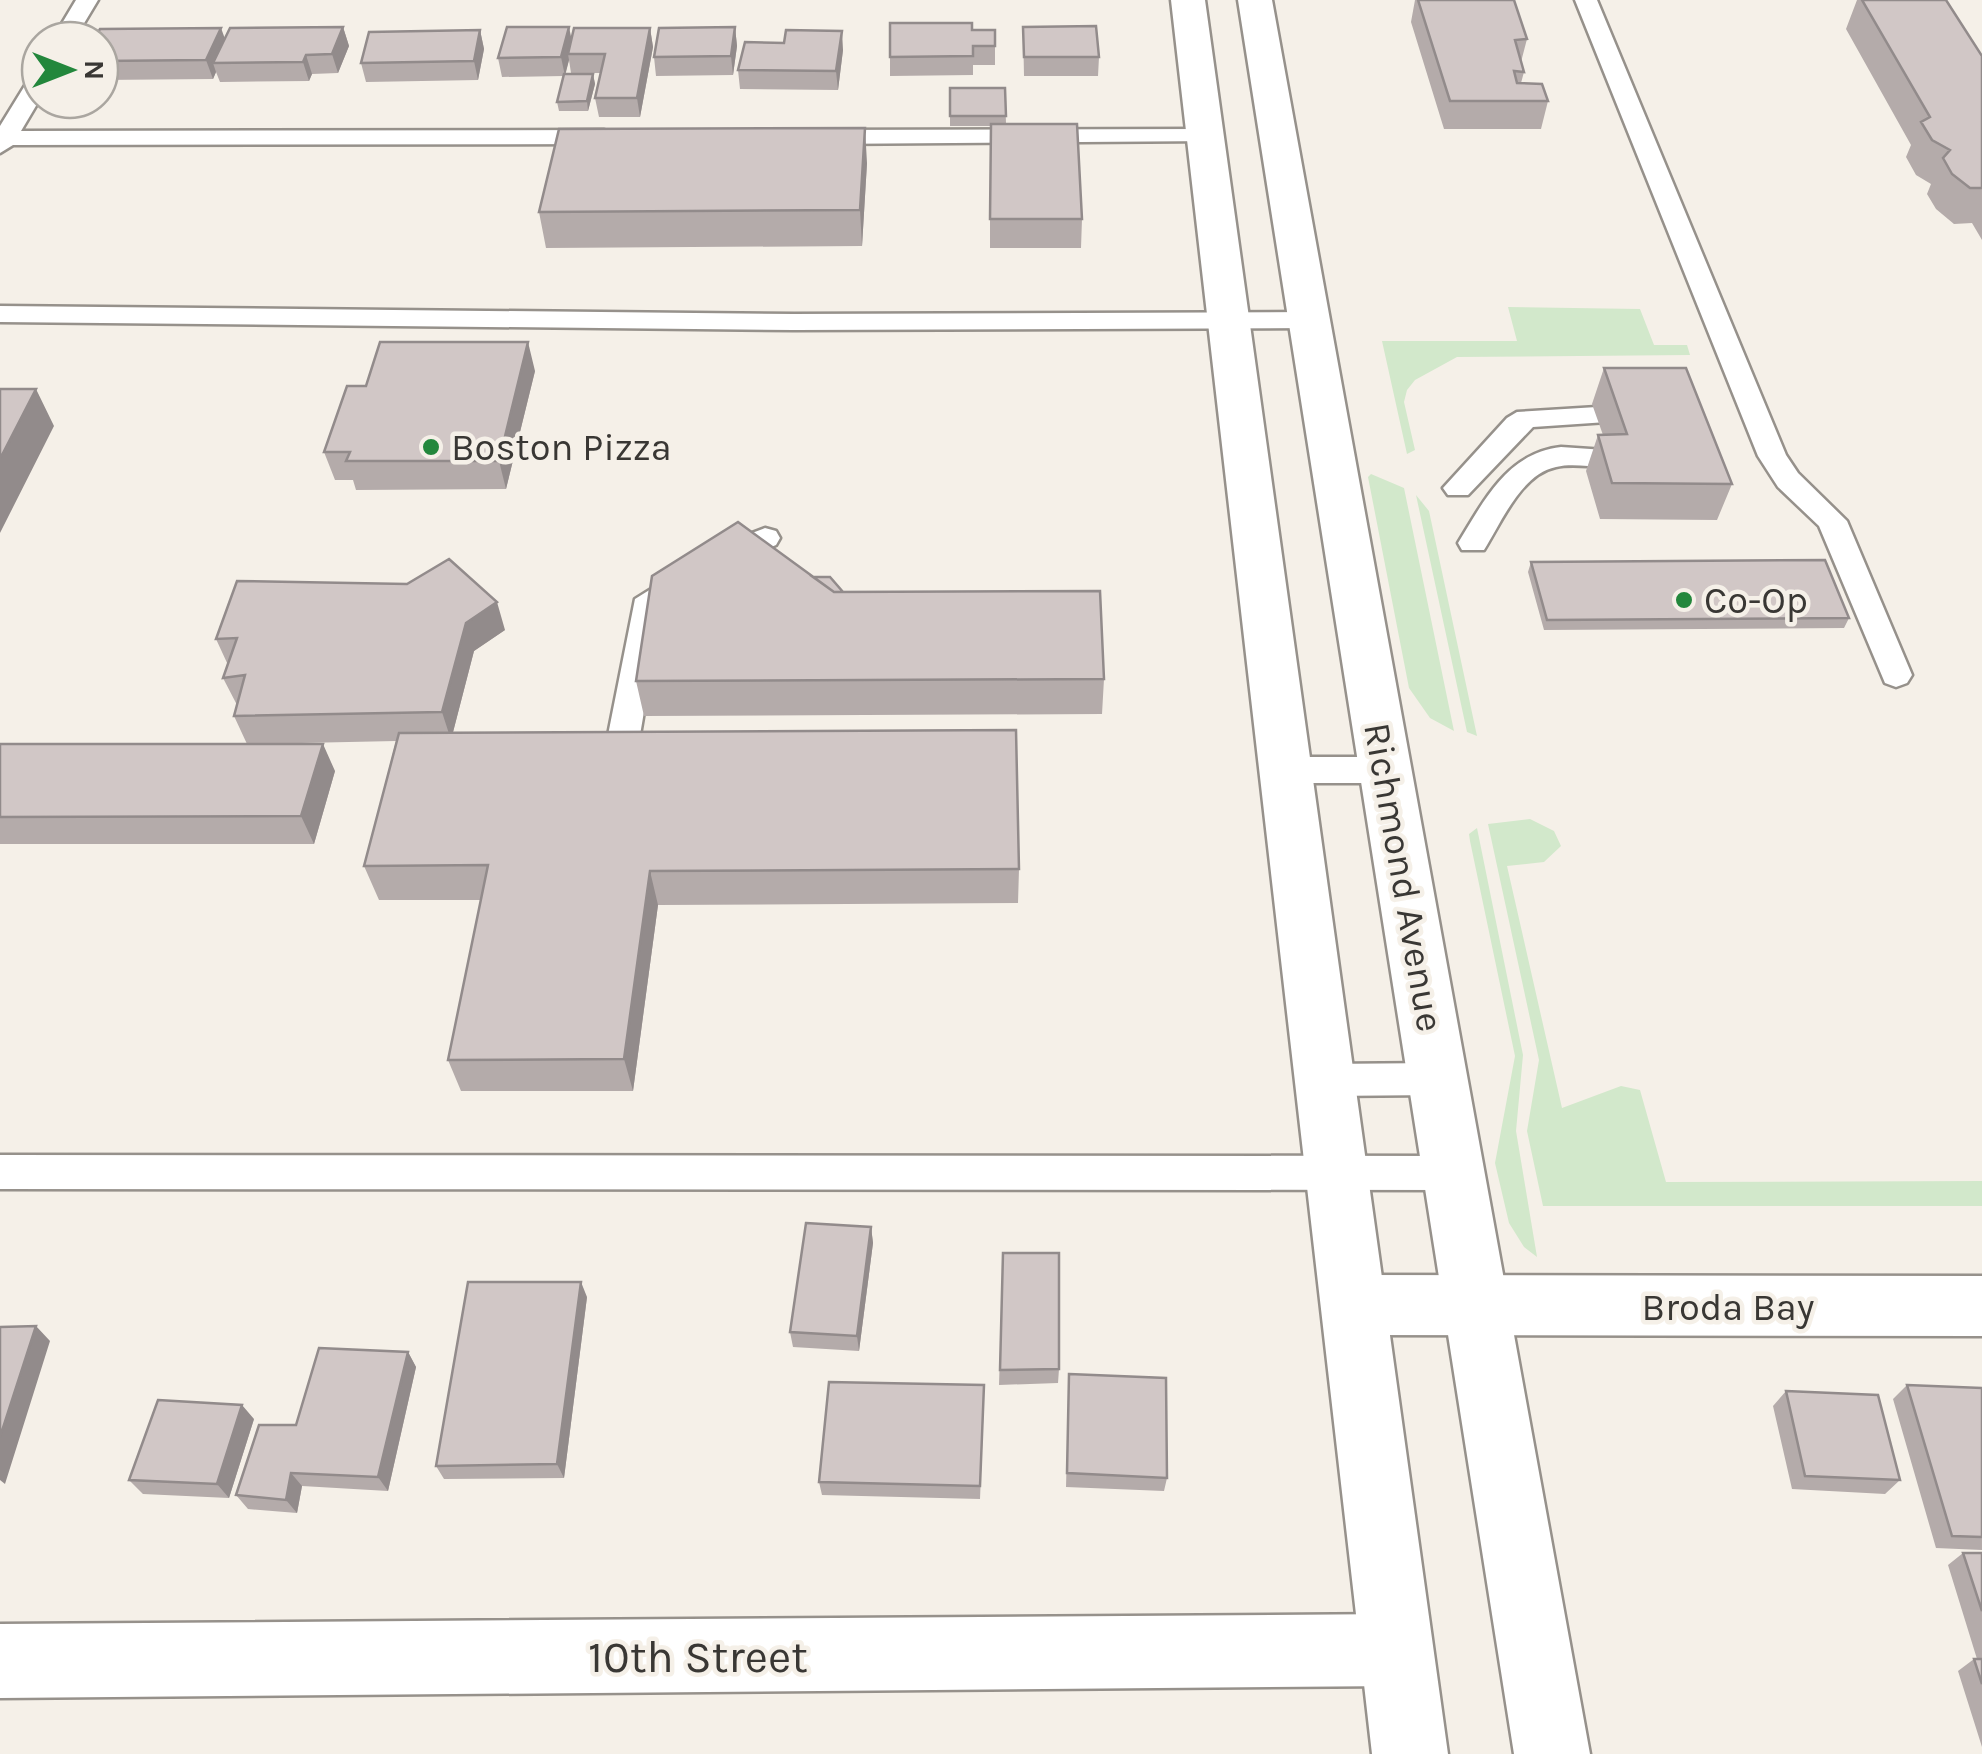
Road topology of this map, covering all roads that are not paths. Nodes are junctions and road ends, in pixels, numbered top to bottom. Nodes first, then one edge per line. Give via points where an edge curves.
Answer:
1 (1188, 0) edge
2 (1255, 0) edge
3 (1586, 0) edge
4 (20, 112) edge
5 (1205, 136) junction
6 (623, 137) edge
7 (802, 137) edge
8 (2, 142) edge
9 (0, 314) edge
10 (1230, 320) junction
11 (1312, 320) junction
12 (1597, 416) dead end
13 (1610, 458) edge
14 (1458, 488) dead end
15 (765, 538) edge
16 (1473, 544) dead end
17 (1896, 675) dead end
18 (624, 735) edge
19 (1286, 770) junction
20 (1386, 770) junction
21 (1438, 1079) junction
22 (1326, 1080) junction
23 (0, 1172) edge
24 (1453, 1173) junction
25 (1336, 1174) junction
26 (1356, 1306) junction
27 (1982, 1306) edge
28 (1475, 1308) junction
29 (1397, 1650) junction
30 (0, 1661) edge
31 (1410, 1754) edge
32 (1552, 1754) edge

1 - 5 main road
2 - 11 main road, Richmond Avenue
3 - 17 lane via 1772,456 1832,521
4 - 8 lane
5 - 7 lane
5 - 10 main road
6 - 8 lane
9 - 10 lane
10 - 11 lane
10 - 19 main road
11 - 20 main road, Richmond Avenue
12 - 14 lane via 1527,418
13 - 16 lane via 1553,458 1532,466
15 - 18 lane via 646,607
19 - 20 lane
19 - 22 main road
20 - 21 main road, Richmond Avenue
21 - 22 lane
21 - 24 main road, Richmond Avenue
22 - 25 main road
23 - 25 lane
24 - 25 lane
24 - 28 main road, Richmond Avenue
25 - 26 main road
26 - 28 main road, Broda Bay
26 - 29 main road
27 - 28 main road, Broda Bay
28 - 32 main road, Richmond Avenue
29 - 30 main road, 10th Street
29 - 31 main road

